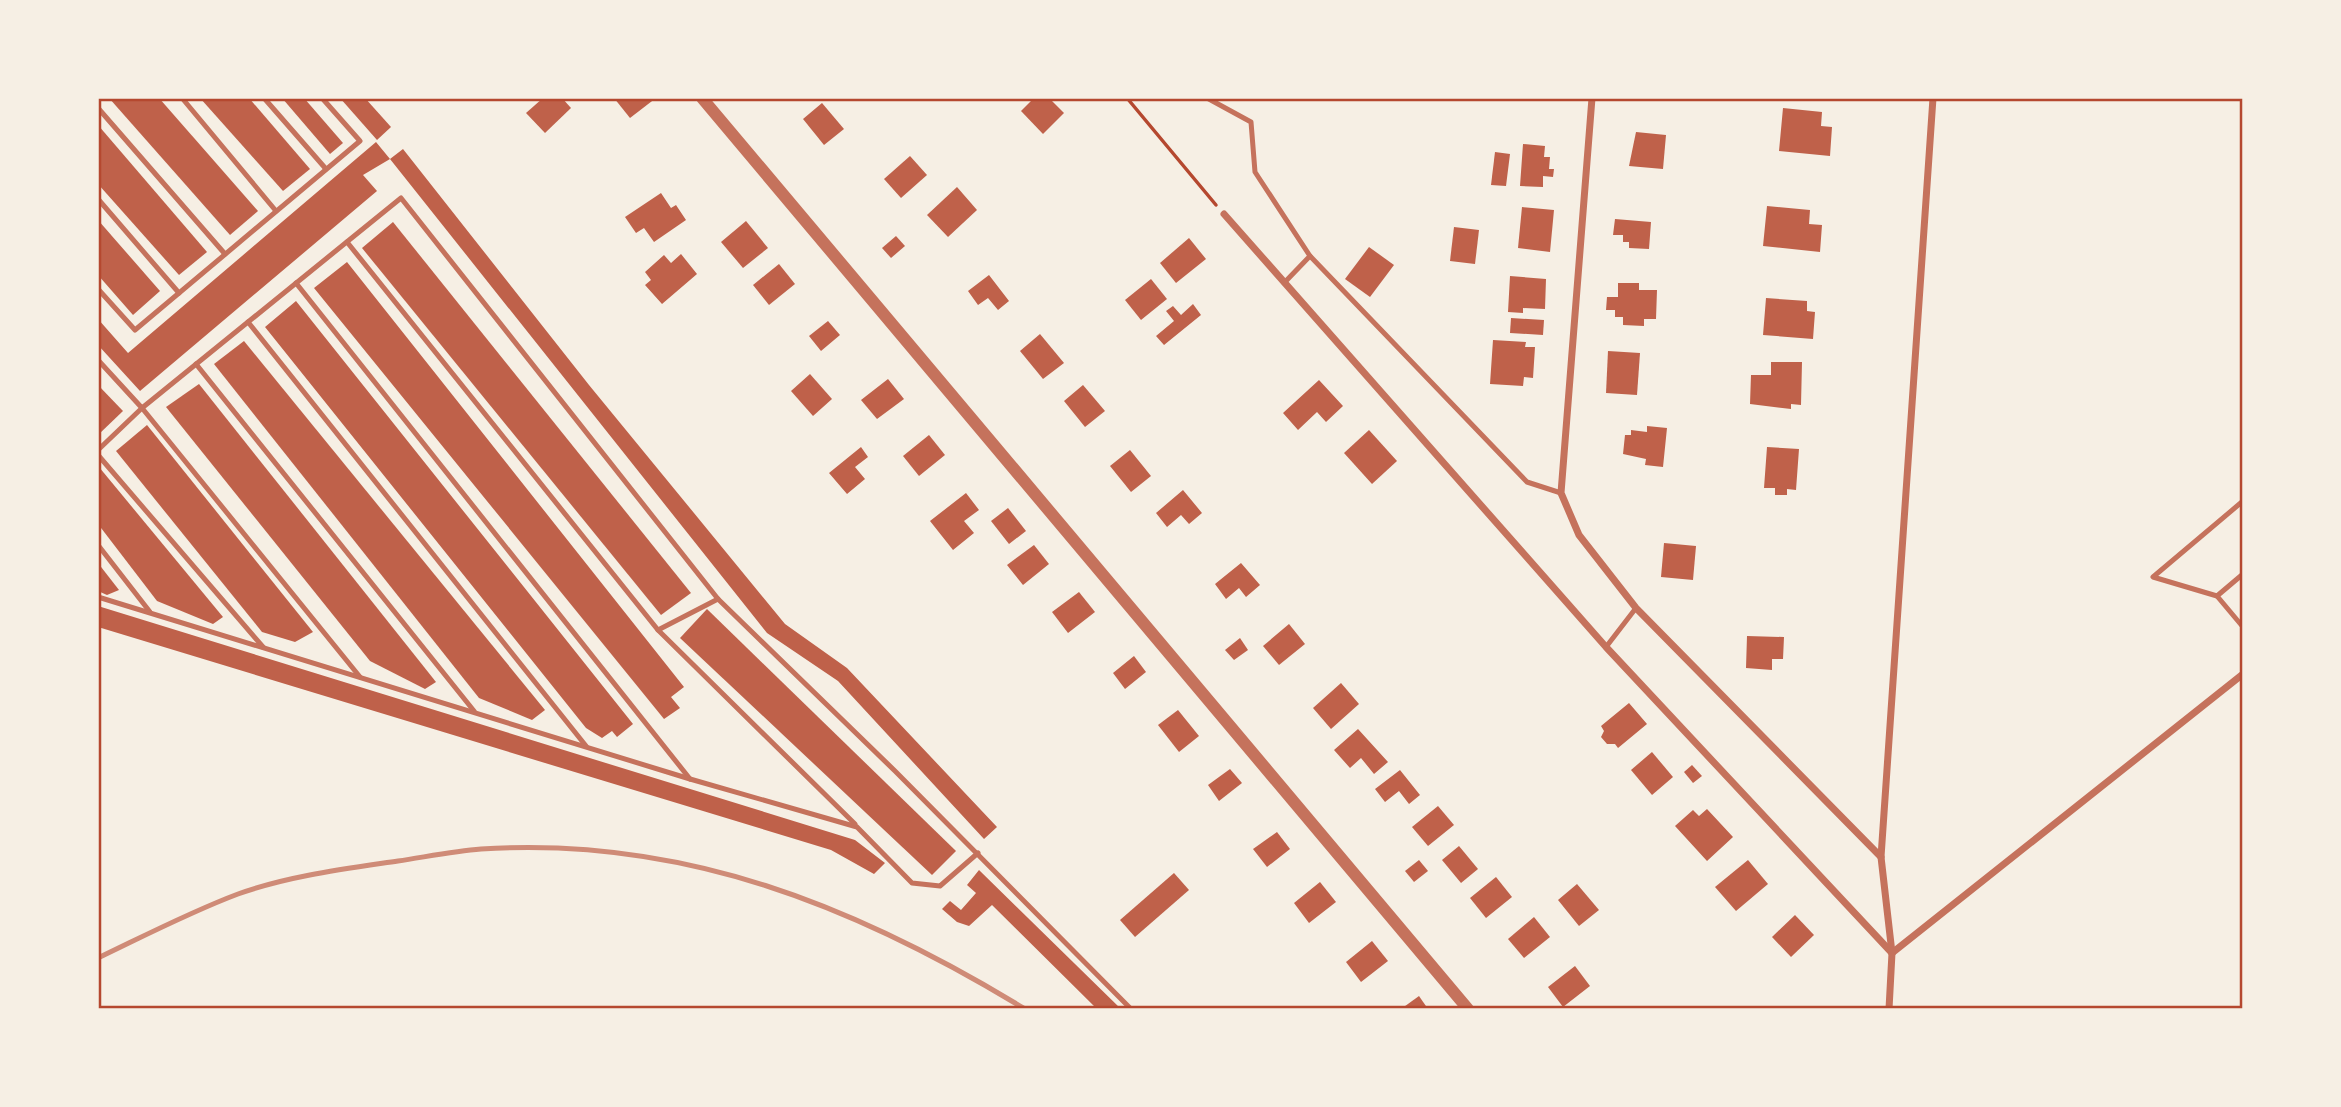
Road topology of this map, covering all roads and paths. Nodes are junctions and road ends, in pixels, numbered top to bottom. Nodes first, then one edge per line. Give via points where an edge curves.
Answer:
1 (182, 98) edge
2 (264, 98) edge
3 (322, 98) edge
4 (702, 98) edge
5 (1127, 98) edge
6 (1207, 98) edge
7 (1592, 98) edge
8 (1933, 98) edge
9 (98, 108) edge
10 (326, 169) junction
11 (98, 199) edge
12 (276, 211) junction
13 (1224, 214) joint
14 (346, 242) junction
15 (225, 254) junction
16 (1310, 256) junction
17 (296, 283) junction
18 (1284, 283) junction
19 (98, 289) edge
20 (179, 293) junction
21 (248, 322) junction
22 (98, 360) edge
23 (196, 364) junction
24 (142, 408) junction
25 (98, 450) edge
26 (98, 455) edge
27 (1561, 493) junction
28 (2243, 501) edge
29 (98, 545) edge
30 (2243, 574) edge
31 (2217, 596) junction
32 (98, 597) edge
33 (718, 599) junction
34 (1636, 608) junction
35 (150, 613) junction
36 (2243, 627) edge
37 (658, 630) junction
38 (263, 647) junction
39 (1606, 647) junction
40 (2243, 674) edge
41 (361, 677) junction
42 (475, 713) junction
43 (588, 748) junction
44 (690, 779) junction
45 (857, 827) junction
46 (978, 853) junction
47 (1881, 857) junction
48 (1892, 953) junction
49 (1131, 1009) edge
50 (1468, 1009) edge
51 (1889, 1009) edge

1 - 12 lane
2 - 10 lane
3 - 10 lane via 359,141
4 - 50 street
5 - 13 path
6 - 16 lane via 1251,122 1255,172
7 - 27 street
8 - 47 street
9 - 15 lane
10 - 12 lane
11 - 20 lane
12 - 15 lane
13 - 18 street
14 - 17 lane
14 - 33 lane via 401,198
14 - 37 lane
15 - 20 lane
16 - 18 lane
16 - 27 lane via 1527,482
17 - 21 lane
17 - 44 lane
18 - 39 street
19 - 20 lane via 135,330
21 - 23 lane
21 - 43 lane
22 - 24 lane
23 - 24 lane
23 - 42 lane
24 - 25 lane
24 - 41 lane
26 - 38 lane
27 - 34 street via 1579,535
28 - 31 lane via 2152,577
29 - 35 lane
30 - 31 lane
31 - 36 lane
32 - 35 lane
33 - 37 lane
33 - 46 lane
34 - 39 lane
34 - 47 street
35 - 38 lane
37 - 45 lane
38 - 41 lane
39 - 48 street
40 - 48 street
41 - 42 lane
42 - 43 lane
43 - 44 lane
44 - 45 lane
45 - 46 lane via 912,883 940,886
46 - 49 lane
47 - 48 street
48 - 51 street

